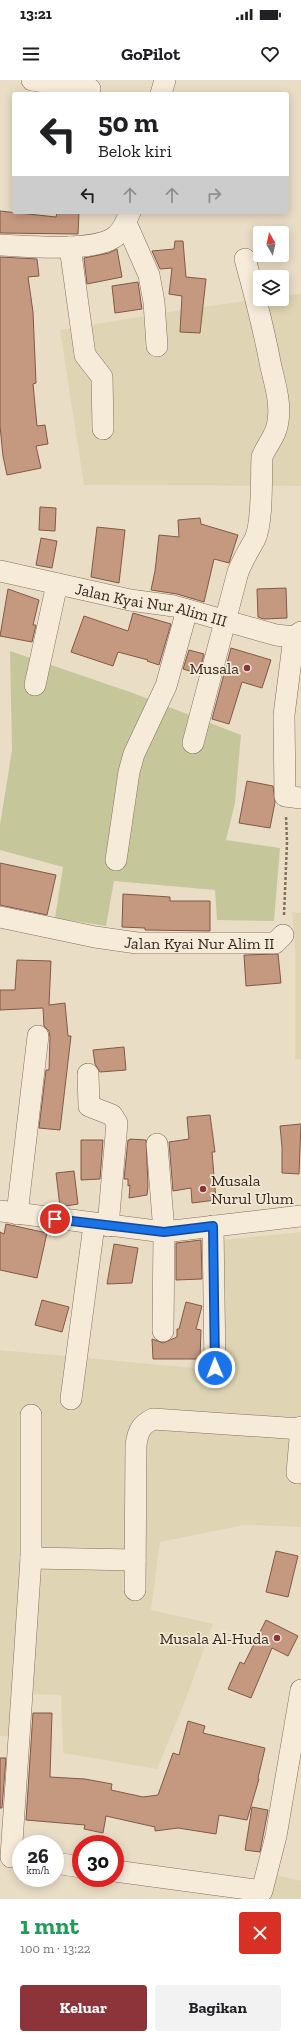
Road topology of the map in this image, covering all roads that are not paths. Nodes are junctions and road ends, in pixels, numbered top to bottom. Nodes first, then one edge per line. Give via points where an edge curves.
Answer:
1 (32, 80) edge
2 (165, 80) edge
3 (90, 88) edge
4 (162, 92) edge
5 (128, 218) edge
6 (0, 245) edge
7 (70, 247) junction
8 (245, 259) dead end
9 (158, 346) dead end
10 (103, 429) dead end
11 (0, 571) edge
12 (57, 584) junction
13 (187, 610) junction
14 (226, 621) junction
15 (298, 634) edge
16 (35, 685) dead end
17 (193, 743) dead end
18 (293, 797) edge
19 (116, 860) dead end
20 (0, 917) edge
21 (283, 935) road end
22 (38, 1036) dead end
23 (88, 1074) dead end
24 (157, 1144) dead end
25 (8, 1213) edge
26 (301, 1216) edge
27 (101, 1225) junction
28 (213, 1226) junction
29 (164, 1232) junction
30 (163, 1332) dead end
31 (215, 1368) dead end
32 (71, 1399) dead end
33 (31, 1415) dead end
34 (301, 1428) edge
35 (297, 1473) dead end
36 (31, 1558) junction
37 (135, 1560) junction
38 (135, 1590) dead end
39 (301, 1690) edge
40 (11, 1857) edge
41 (124, 1872) edge
42 (261, 1895) edge

1 - 3 street
2 - 4 street
5 - 7 street via 116,236 108,240
5 - 9 street via 149,275
6 - 7 street
7 - 10 street via 85,355 102,378
8 - 14 street via 263,328 279,409 276,432 262,457 260,517 256,538 238,572
11 - 12 street, Jalan Kyai Nur Alim III
12 - 13 street, Jalan Kyai Nur Alim III
12 - 16 street
13 - 14 street, Jalan Kyai Nur Alim III
13 - 19 street via 166,686 134,754
14 - 15 street, Jalan Kyai Nur Alim III via 276,635
14 - 17 street
15 - 18 street via 284,716
20 - 21 street, Jalan Kyai Nur Alim II via 137,943 275,943
22 - 25 street
23 - 27 street via 89,1106 112,1115 118,1123
24 - 29 street
25 - 27 street
26 - 28 street
27 - 29 street
27 - 32 street
28 - 29 street
28 - 31 street
29 - 30 street
33 - 36 street
34 - 35 street
34 - 37 street via 153,1419 143,1424 138,1432 136,1445
36 - 37 street
36 - 40 street
37 - 38 street
39 - 42 street via 276,1836
41 - 42 street

